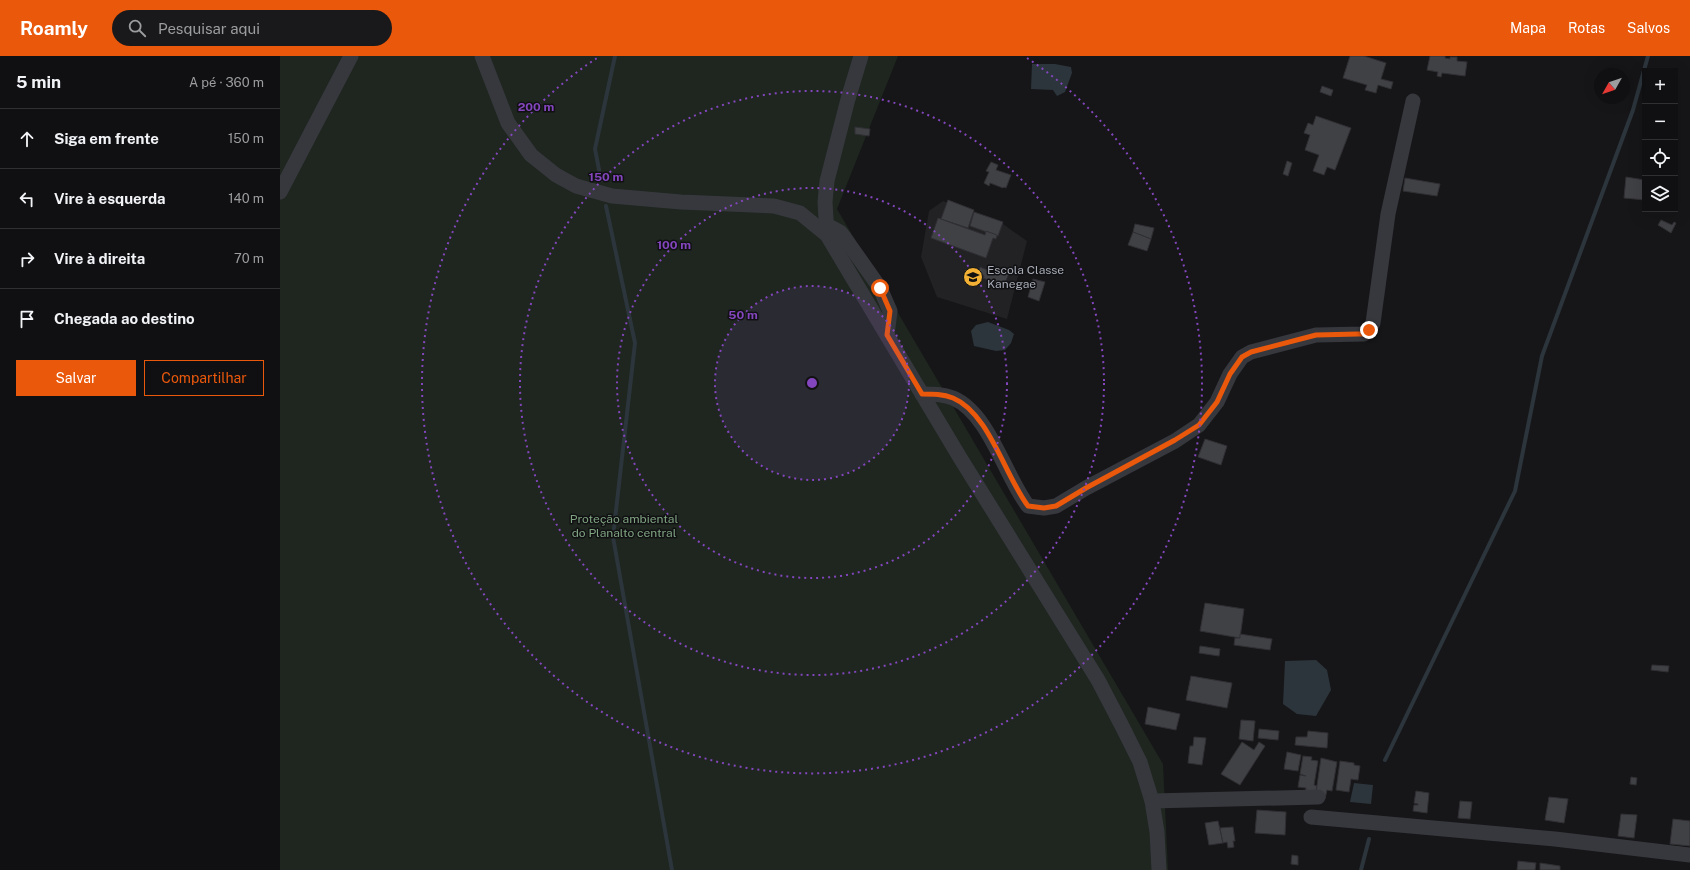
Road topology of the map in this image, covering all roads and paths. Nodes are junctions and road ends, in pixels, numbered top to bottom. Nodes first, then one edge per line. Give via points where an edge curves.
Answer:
1 (348, 56) edge
2 (482, 56) edge
3 (861, 56) edge
4 (1413, 101) dead end
5 (280, 192) edge
6 (827, 230) junction
7 (922, 394) junction
8 (1318, 797) dead end
9 (1152, 801) junction
10 (1311, 817) dead end
11 (1690, 855) edge
12 (1159, 870) edge

1 - 5 street
2 - 6 street via 508,124 531,155 556,175 576,186 612,196 774,206 800,213
3 - 6 street via 827,181
4 - 7 street via 1388,214 1373,323 1364,334 1316,335 1263,348 1242,357 1230,374 1217,402 1199,425 1056,506 1044,508 1028,506 1020,496 979,420 968,408 953,398
6 - 7 street
7 - 9 street via 1098,680 1140,762
8 - 9 street
9 - 12 street via 1158,832
10 - 11 street via 1562,840

